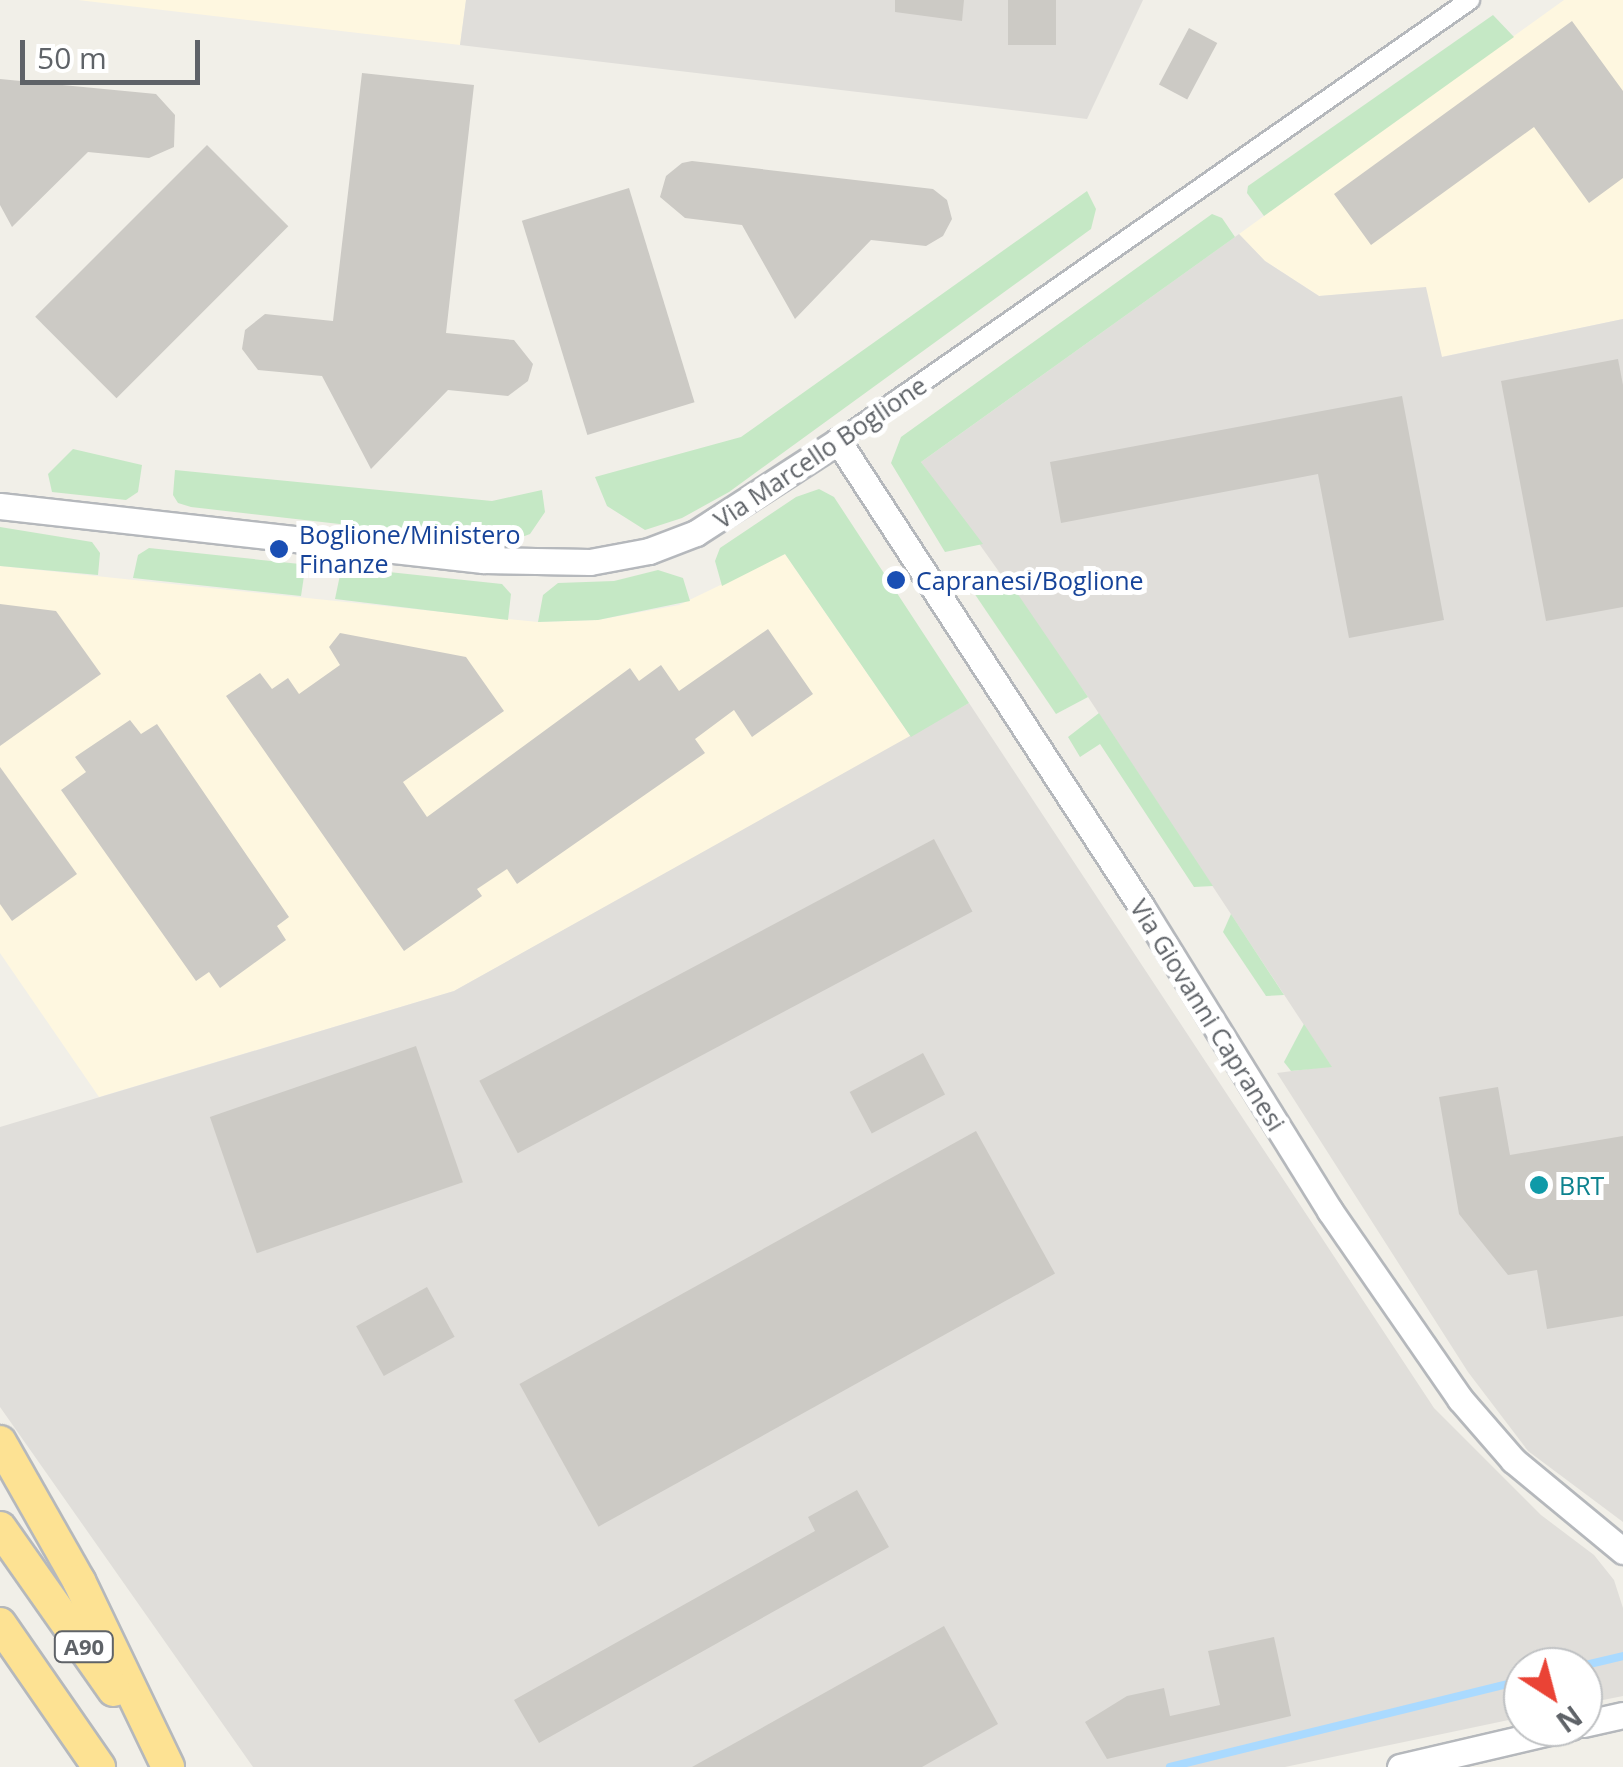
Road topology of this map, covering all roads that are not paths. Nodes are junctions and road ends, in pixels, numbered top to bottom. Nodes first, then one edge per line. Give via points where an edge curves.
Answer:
1 (1470, 0) edge
2 (838, 442) junction
3 (0, 506) edge
4 (0, 1442) edge
5 (0, 1528) edge
6 (1623, 1551) edge
7 (0, 1624) edge
8 (1503, 1743) edge
9 (99, 1767) edge
10 (168, 1767) edge
11 (1400, 1767) edge

1 - 2 street, Via Marcello Boglione
2 - 3 street, Via Marcello Boglione via 696,533 590,562 483,560
2 - 6 street, Via Giovanni Capranesi via 1141,906 1322,1199 1450,1384 1500,1448
4 - 10 highway via 79,1582
5 - 10 highway, A90
7 - 9 highway, A90
8 - 11 street

